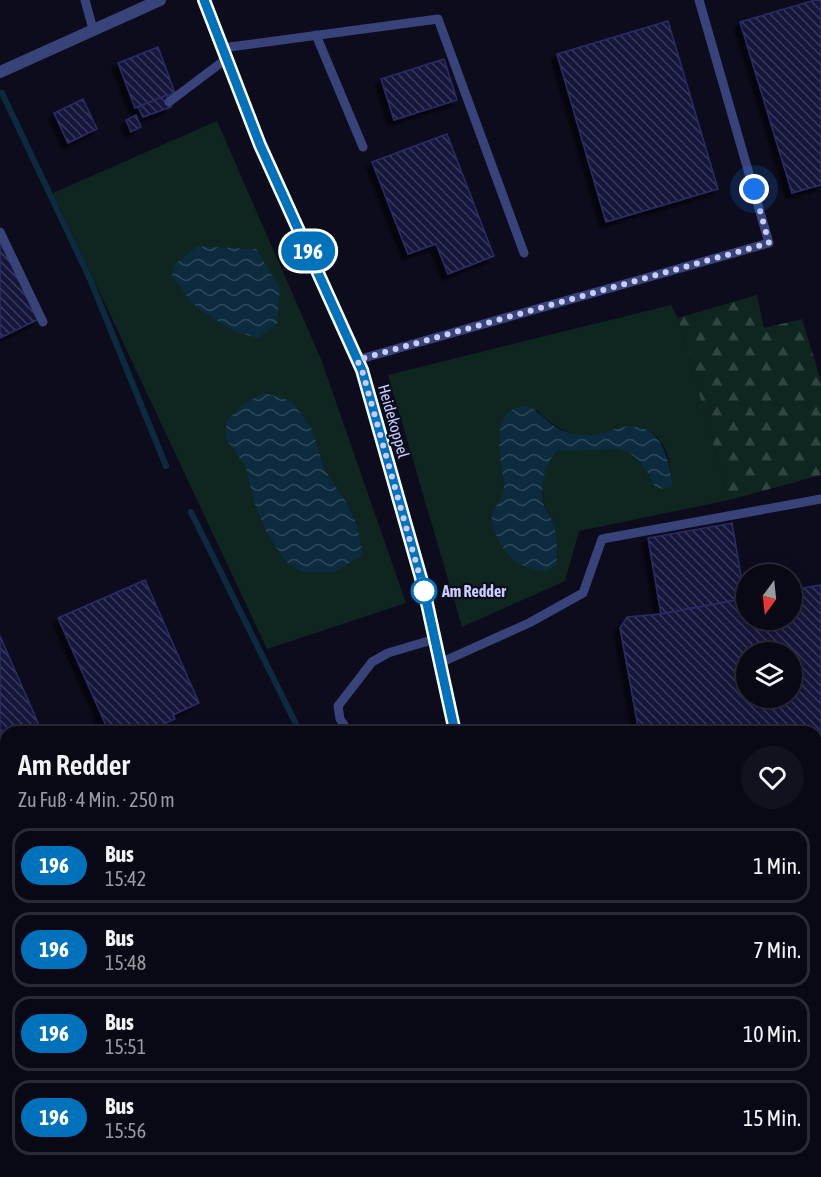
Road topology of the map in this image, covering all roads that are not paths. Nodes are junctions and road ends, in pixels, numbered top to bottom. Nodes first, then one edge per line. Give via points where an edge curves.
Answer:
1 (85, 0) edge
2 (160, 0) edge
3 (203, 0) edge
4 (699, 0) edge
5 (93, 29) junction
6 (316, 35) junction
7 (224, 53) junction
8 (0, 72) edge
9 (169, 102) dead end
10 (363, 147) dead end
11 (0, 232) edge
12 (524, 253) dead end
13 (43, 322) dead end
14 (357, 360) junction
15 (821, 499) edge
16 (435, 639) junction
17 (440, 663) junction
18 (345, 726) edge
19 (454, 726) edge

1 - 5 lane
2 - 5 street
3 - 7 street, Heidekoppel
4 - 14 lane via 769,243
5 - 8 street
6 - 7 lane
6 - 10 lane
6 - 12 lane via 438,20
7 - 9 lane
7 - 14 street, Heidekoppel via 260,145
11 - 13 lane
14 - 16 street, Heidekoppel
15 - 17 lane via 602,539 583,593 529,624
16 - 17 street, Heidekoppel
16 - 18 lane via 372,662 338,706
17 - 19 street, Heidekoppel

